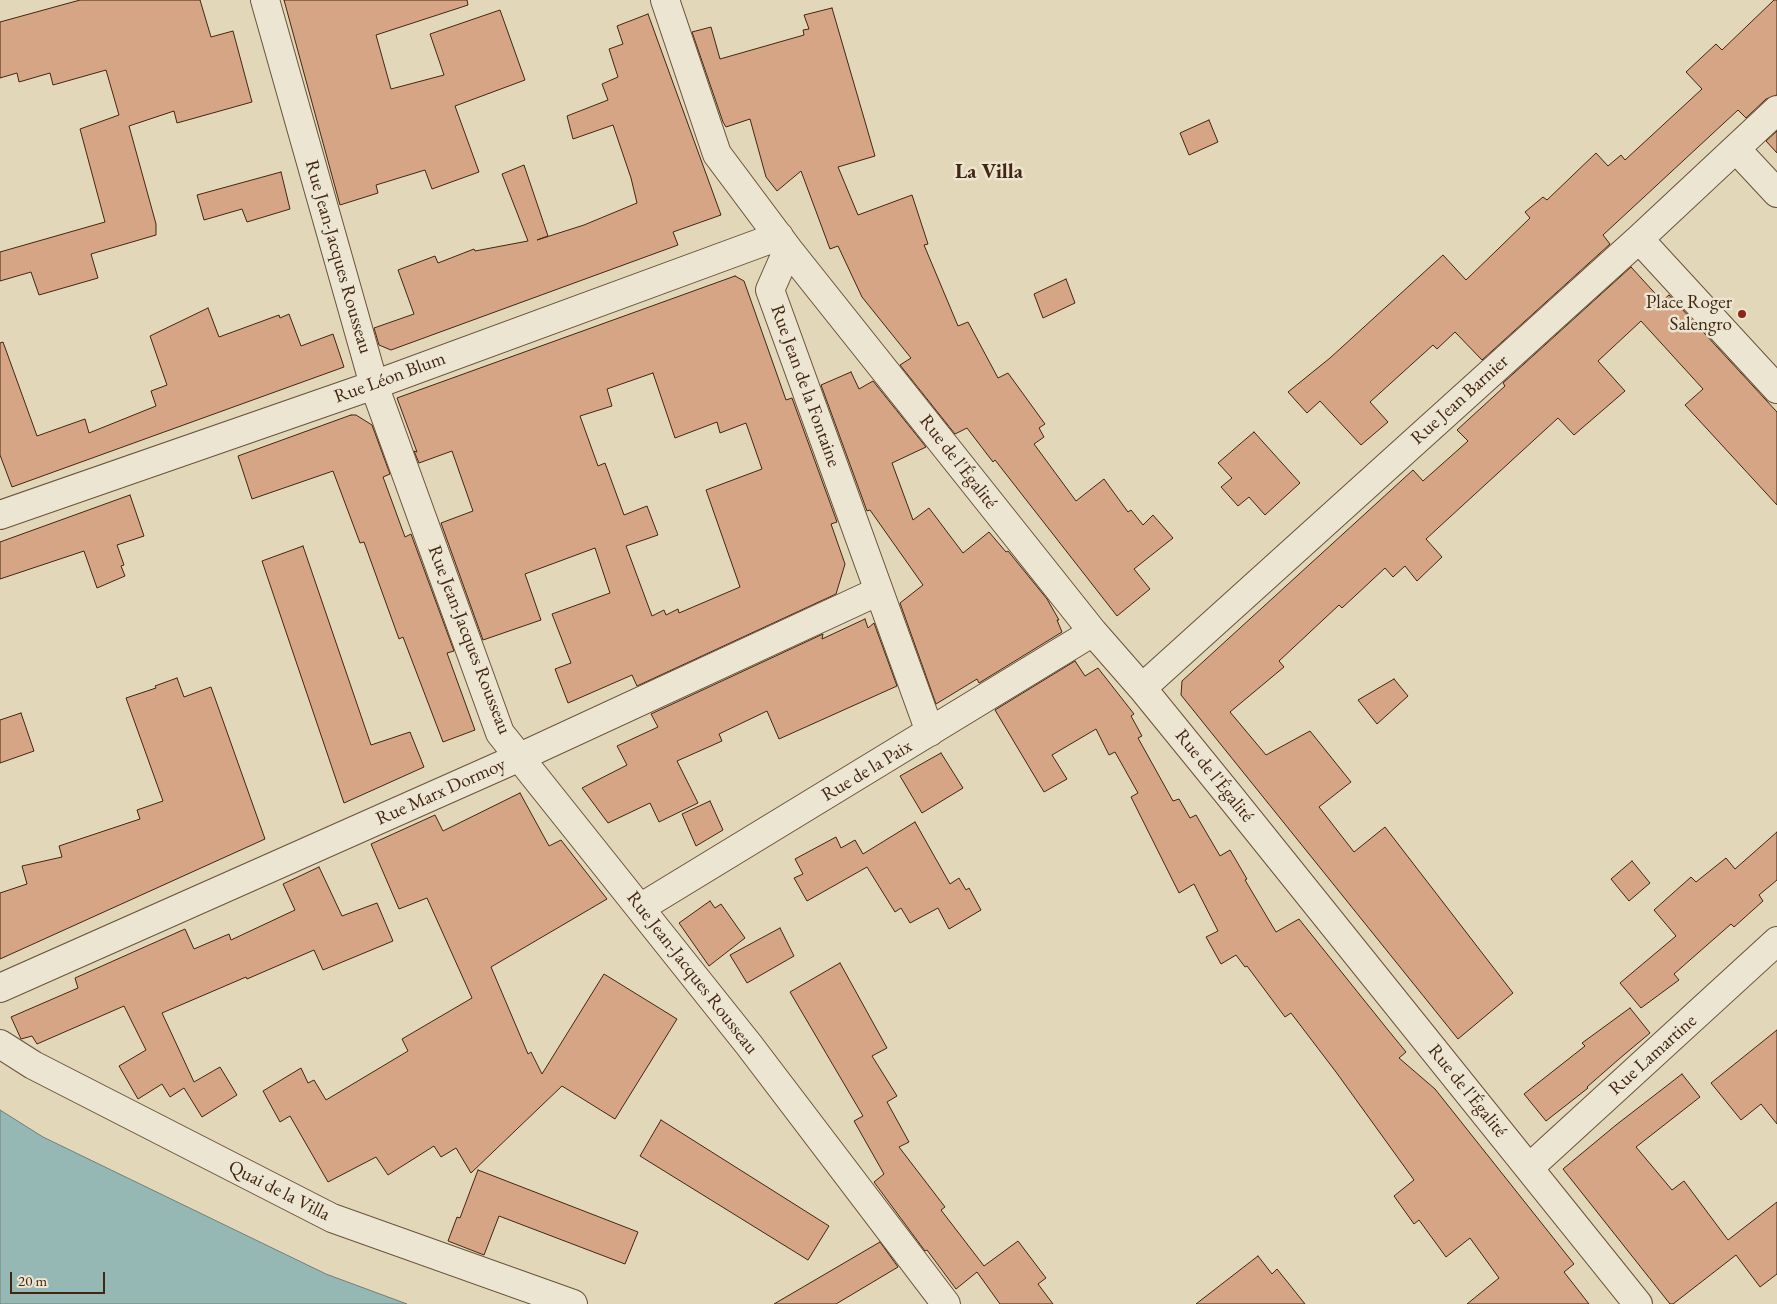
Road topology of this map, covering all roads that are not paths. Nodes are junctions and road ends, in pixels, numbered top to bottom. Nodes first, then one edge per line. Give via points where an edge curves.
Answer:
1 (265, 0) edge
2 (665, 0) edge
3 (1777, 110) edge
4 (1736, 149) junction
5 (1777, 193) edge
6 (1639, 239) junction
7 (784, 242) junction
8 (374, 385) junction
9 (1777, 388) edge
10 (0, 516) edge
11 (879, 591) junction
12 (1093, 632) junction
13 (1142, 688) junction
14 (930, 732) junction
15 (520, 757) junction
16 (640, 908) junction
17 (1777, 941) edge
18 (0, 988) edge
19 (0, 1044) edge
20 (1529, 1168) junction
21 (574, 1304) edge
22 (946, 1304) edge
23 (1638, 1304) edge

1 - 8 street, Rue Jean-Jacques Rousseau
2 - 7 street via 716,154
3 - 4 street, Rue Jean Barnier
4 - 5 street
4 - 6 street, Rue Jean Barnier
6 - 9 street
6 - 13 street, Rue Jean Barnier
7 - 8 street, Rue Léon Blum
7 - 11 street, Rue Jean de la Fontaine via 770,290
7 - 12 street, Rue de l'Égalité
8 - 10 street, Rue Léon Blum
8 - 15 street, Rue Jean-Jacques Rousseau via 500,733
11 - 14 street, Rue Jean de la Fontaine
11 - 15 street, Rue Marx Dormoy
12 - 13 street, Rue de l'Égalité
12 - 14 street, Rue de la Paix
13 - 20 street, Rue de l'Égalité
14 - 16 street, Rue de la Paix
15 - 16 street, Rue Jean-Jacques Rousseau
15 - 18 street, Rue Marx Dormoy
16 - 22 street, Rue Jean-Jacques Rousseau
17 - 20 street, Rue Lamartine
19 - 21 street, Quai de la Villa via 33,1065 332,1218
20 - 23 street, Rue de l'Égalité

